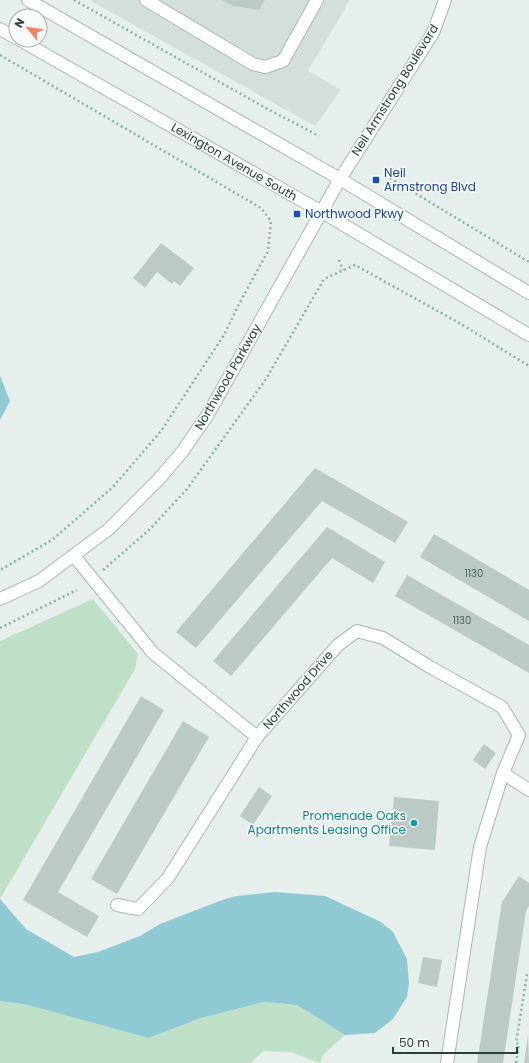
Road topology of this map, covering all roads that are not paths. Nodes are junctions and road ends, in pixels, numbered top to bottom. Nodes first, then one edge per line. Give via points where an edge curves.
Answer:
1 (28, 0) edge
2 (146, 0) edge
3 (317, 0) edge
4 (445, 0) edge
5 (34, 48) edge
6 (340, 179) junction
7 (322, 212) junction
8 (529, 293) edge
9 (529, 335) edge
10 (74, 556) junction
11 (0, 599) edge
12 (257, 737) junction
13 (503, 773) junction
14 (529, 790) edge
15 (117, 905) dead end
16 (447, 1063) edge

1 - 6 street
2 - 3 street via 253,64 265,67 283,61
4 - 6 street, Neil Armstrong Boulevard via 433,33
5 - 7 street, Lexington Avenue South
6 - 7 street, Northwood Parkway
6 - 8 street
7 - 9 street, Lexington Avenue South
7 - 10 street, Northwood Parkway via 207,416 182,452 147,492 96,540
10 - 11 street, Northwood Parkway via 39,581
10 - 12 street, Northwood Drive via 153,654
12 - 13 street, Northwood Drive via 338,645 357,631 383,638 502,707 519,735
12 - 15 street via 168,878 138,909
13 - 14 street
13 - 16 street, Northwood Drive via 480,847

